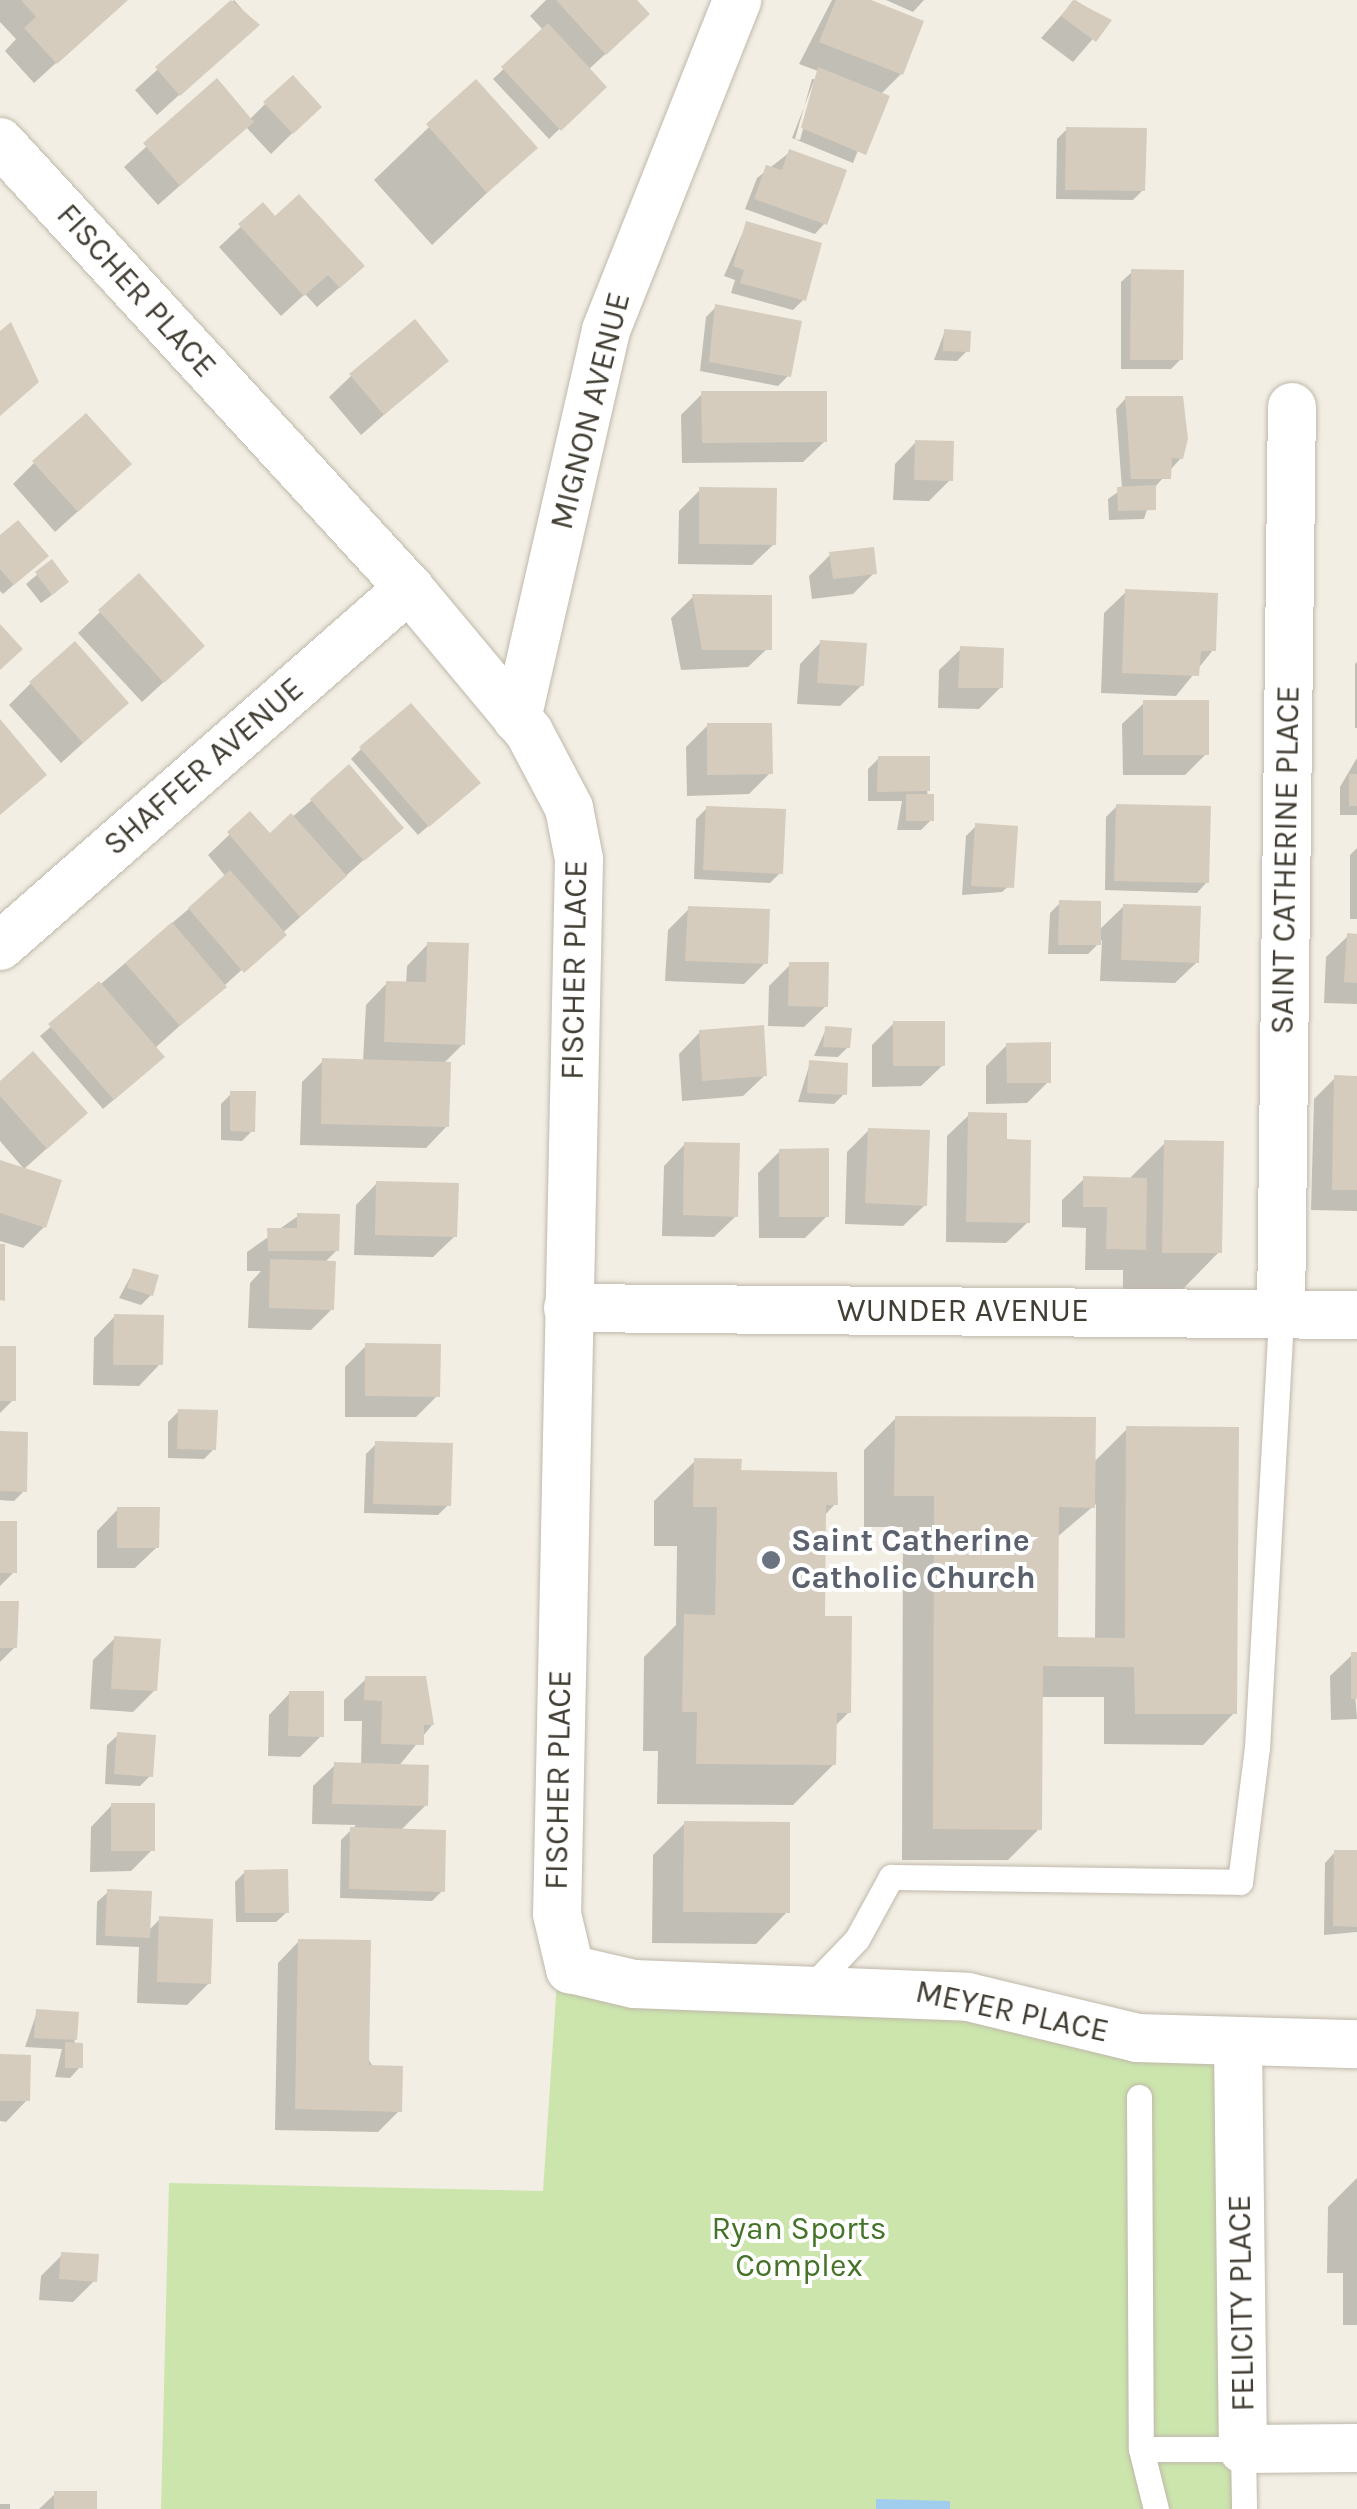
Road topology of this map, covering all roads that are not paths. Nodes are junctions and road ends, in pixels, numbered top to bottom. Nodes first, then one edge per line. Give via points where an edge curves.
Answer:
1 (737, 0) edge
2 (0, 142) edge
3 (1292, 407) dead end
4 (409, 588) junction
5 (517, 719) junction
6 (0, 946) edge
7 (568, 1308) junction
8 (1281, 1314) junction
9 (1357, 1314) edge
10 (559, 1951) joint
11 (811, 1986) junction
12 (1238, 2043) junction
13 (1357, 2044) edge
14 (1139, 2098) dead end
15 (1244, 2448) junction
16 (1357, 2448) edge
17 (1141, 2449) junction
18 (1156, 2509) edge
19 (1244, 2509) edge

1 - 5 street, MIGNON AVENUE via 606,330
2 - 4 street, FISCHER PLACE
3 - 8 street, SAINT CATHERINE PLACE
4 - 5 street, FISCHER PLACE
4 - 6 street, SHAFFER AVENUE
5 - 7 street, FISCHER PLACE via 556,777 579,859
7 - 8 street, WUNDER AVENUE
7 - 10 street, FISCHER PLACE
8 - 9 street, WUNDER AVENUE
8 - 11 lane via 1257,1748 1240,1882 891,1877 856,1938
10 - 11 street, MEYER PLACE via 587,1980
11 - 12 street, MEYER PLACE via 968,1997 1137,2038
12 - 13 street, MEYER PLACE
12 - 15 street, FELICITY PLACE
14 - 17 lane
15 - 16 street, FELICITY PLACE
15 - 17 lane
15 - 19 lane
17 - 18 lane

